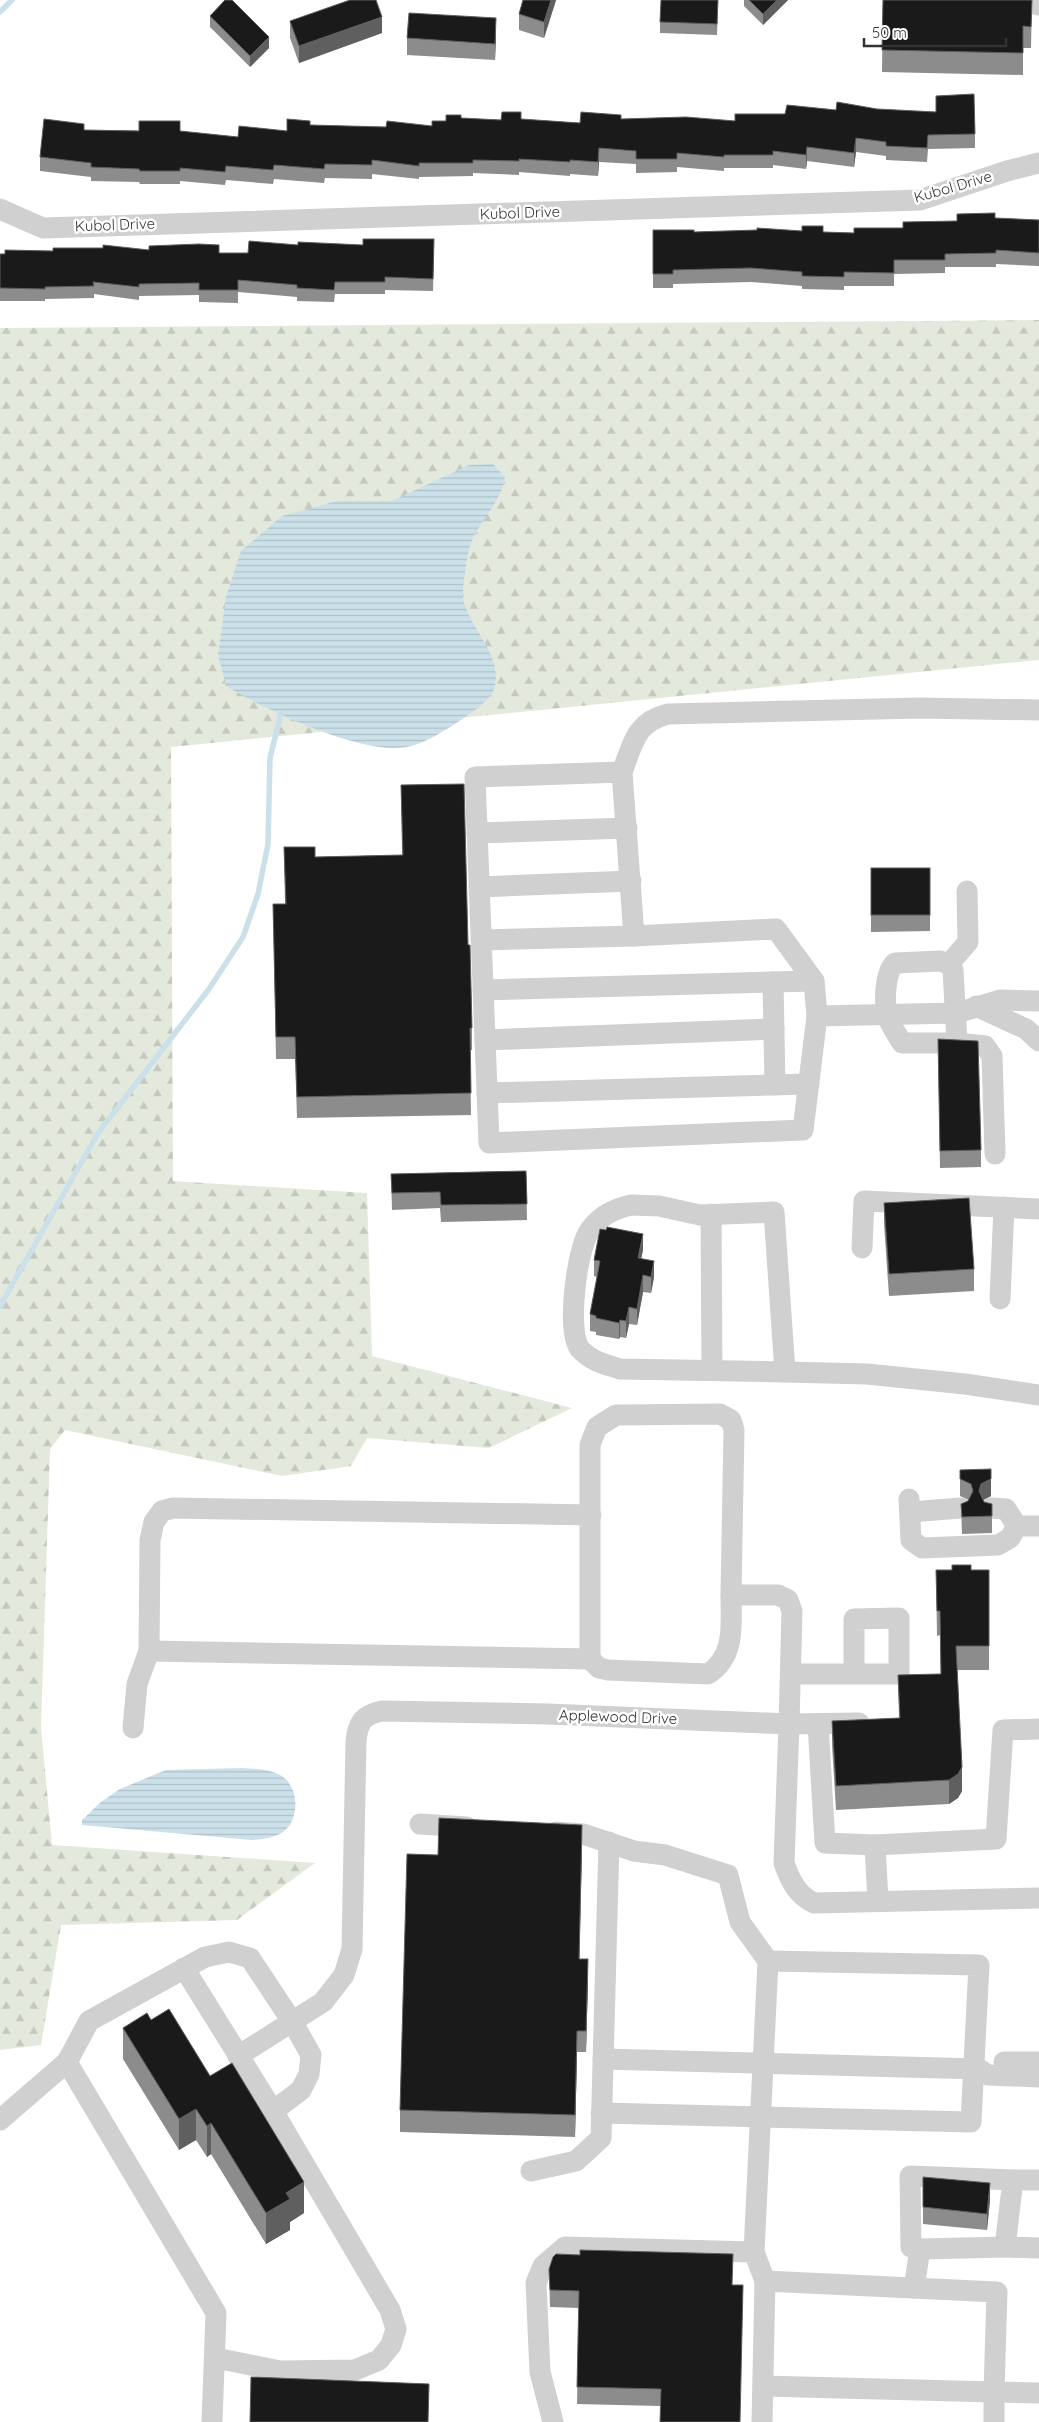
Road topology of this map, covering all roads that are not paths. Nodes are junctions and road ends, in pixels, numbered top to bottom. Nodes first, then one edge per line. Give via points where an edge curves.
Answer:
1 (1015, 0) edge
2 (1039, 5) edge
3 (1039, 164) edge
4 (0, 209) edge
5 (1039, 710) edge
6 (622, 772) junction
7 (626, 828) junction
8 (477, 833) junction
9 (630, 881) junction
10 (480, 887) junction
11 (967, 891) dead end
12 (634, 936) junction
13 (482, 940) junction
14 (949, 964) junction
15 (814, 981) junction
16 (773, 982) junction
17 (483, 990) junction
18 (1039, 1001) edge
19 (967, 1009) junction
20 (887, 1014) junction
21 (817, 1016) junction
22 (774, 1029) junction
23 (485, 1040) junction
24 (1039, 1041) edge
25 (957, 1043) junction
26 (809, 1084) junction
27 (775, 1085) junction
28 (488, 1093) junction
29 (995, 1154) dead end
30 (1004, 1207) junction
31 (1039, 1209) edge
32 (710, 1214) junction
33 (862, 1248) dead end
34 (1000, 1299) dead end
35 (712, 1370) junction
36 (785, 1372) junction
37 (1039, 1395) edge
38 (961, 1508) edge
39 (991, 1508) edge
40 (591, 1515) junction
41 (1017, 1526) junction
42 (1039, 1526) edge
43 (731, 1595) junction
44 (149, 1651) junction
45 (590, 1659) junction
46 (791, 1674) junction
47 (854, 1674) dead end
48 (875, 1723) edge
49 (789, 1724) junction
50 (818, 1724) junction
51 (133, 1728) dead end
52 (1039, 1729) edge
53 (420, 1824) dead end
54 (487, 1828) edge
55 (535, 1831) edge
56 (608, 1842) junction
57 (875, 1845) junction
58 (1039, 1898) edge
59 (878, 1902) junction
60 (768, 1961) junction
61 (184, 1968) junction
62 (293, 2023) junction
63 (238, 2056) junction
64 (603, 2059) junction
65 (67, 2062) junction
66 (763, 2062) junction
67 (1039, 2062) edge
68 (977, 2070) junction
69 (1039, 2077) edge
70 (273, 2111) junction
71 (602, 2113) junction
72 (761, 2117) junction
73 (0, 2120) edge
74 (531, 2171) dead end
75 (1013, 2180) junction
76 (1039, 2180) edge
77 (1004, 2247) junction
78 (1039, 2248) edge
79 (920, 2249) junction
80 (754, 2252) junction
81 (765, 2281) junction
82 (914, 2288) junction
83 (216, 2358) junction
84 (763, 2386) junction
85 (994, 2392) junction
86 (1039, 2393) edge
87 (212, 2422) edge
88 (553, 2422) edge
89 (762, 2422) edge
90 (994, 2422) edge

1 - 2 street
3 - 4 street, Kubol Drive via 920,200 43,228
5 - 6 street via 919,708 668,714 656,716 639,730
6 - 7 street
6 - 8 street via 475,777
7 - 8 street
7 - 9 street
8 - 10 street
9 - 10 street
9 - 12 street
10 - 13 street
11 - 14 street via 968,942
12 - 13 street
12 - 15 street via 776,929
13 - 17 street
14 - 19 street
14 - 20 street via 940,961 895,964 890,968
15 - 16 street
15 - 21 street
16 - 17 street
16 - 22 street
17 - 23 street
18 - 19 street via 1000,1000
19 - 20 street
19 - 24 street via 1026,1029
19 - 25 street
20 - 21 street
20 - 25 street via 902,1043
21 - 26 street
22 - 23 street
22 - 27 street
23 - 28 street
25 - 29 street via 985,1046 992,1056
26 - 27 street
26 - 28 street via 803,1130 490,1143
27 - 28 street
30 - 31 street
30 - 33 street via 864,1201
30 - 34 street
32 - 35 street
32 - 35 street via 700,1215 659,1206 631,1205 610,1210 589,1231 576,1278 572,1320 579,1347 594,1361 620,1368
32 - 36 street via 774,1212
35 - 36 street
36 - 37 street via 867,1374
38 - 41 street via 909,1505 911,1540 922,1548 998,1545 1010,1538
39 - 41 street via 1006,1509
40 - 43 street via 590,1445 597,1427 616,1415 720,1414 731,1420 734,1430
40 - 44 street via 174,1508 162,1511 154,1522 150,1540
40 - 45 street
41 - 42 street
43 - 45 street via 731,1636 726,1656 718,1668 708,1674 608,1670 599,1668
43 - 46 street via 778,1595 788,1600 792,1611
44 - 45 street
44 - 51 street via 137,1684
46 - 47 street
46 - 49 street
48 - 50 street, Applewood Drive
49 - 50 street, Applewood Drive
49 - 59 street via 784,1862 789,1878 804,1899 814,1903
49 - 62 street, Applewood Drive via 548,1714 382,1711 369,1714 357,1726 352,1949 344,1975 323,2002
50 - 57 street via 825,1843
52 - 57 street via 1003,1730 996,1839
53 - 54 street
55 - 56 street via 583,1834
56 - 60 street via 728,1875 740,1922
56 - 64 street
57 - 59 street
58 - 59 street
60 - 66 street
60 - 68 street via 980,1965
61 - 62 street via 205,1957 229,1952 250,1958
61 - 63 street
61 - 65 street via 89,2021
62 - 63 street, Applewood Drive
62 - 70 street via 311,2055 309,2074 301,2090
63 - 70 street
64 - 66 street
64 - 71 street
65 - 73 street
65 - 83 street via 216,2313
66 - 68 street
66 - 72 street
67 - 68 street via 987,2062
68 - 69 street via 988,2076
68 - 72 street via 971,2122
70 - 83 street via 390,2310 396,2329 391,2345 380,2360 355,2370 280,2372
71 - 72 street
71 - 74 street via 601,2138 576,2161
72 - 80 street
75 - 76 street
75 - 77 street
75 - 79 street via 910,2176 911,2247
77 - 78 street
77 - 79 street
79 - 82 street
80 - 81 street
80 - 88 street via 565,2247 543,2266 536,2283 540,2372
81 - 82 street
81 - 84 street
82 - 85 street via 997,2292
83 - 87 street
84 - 85 street
84 - 89 street
85 - 86 street
85 - 90 street

